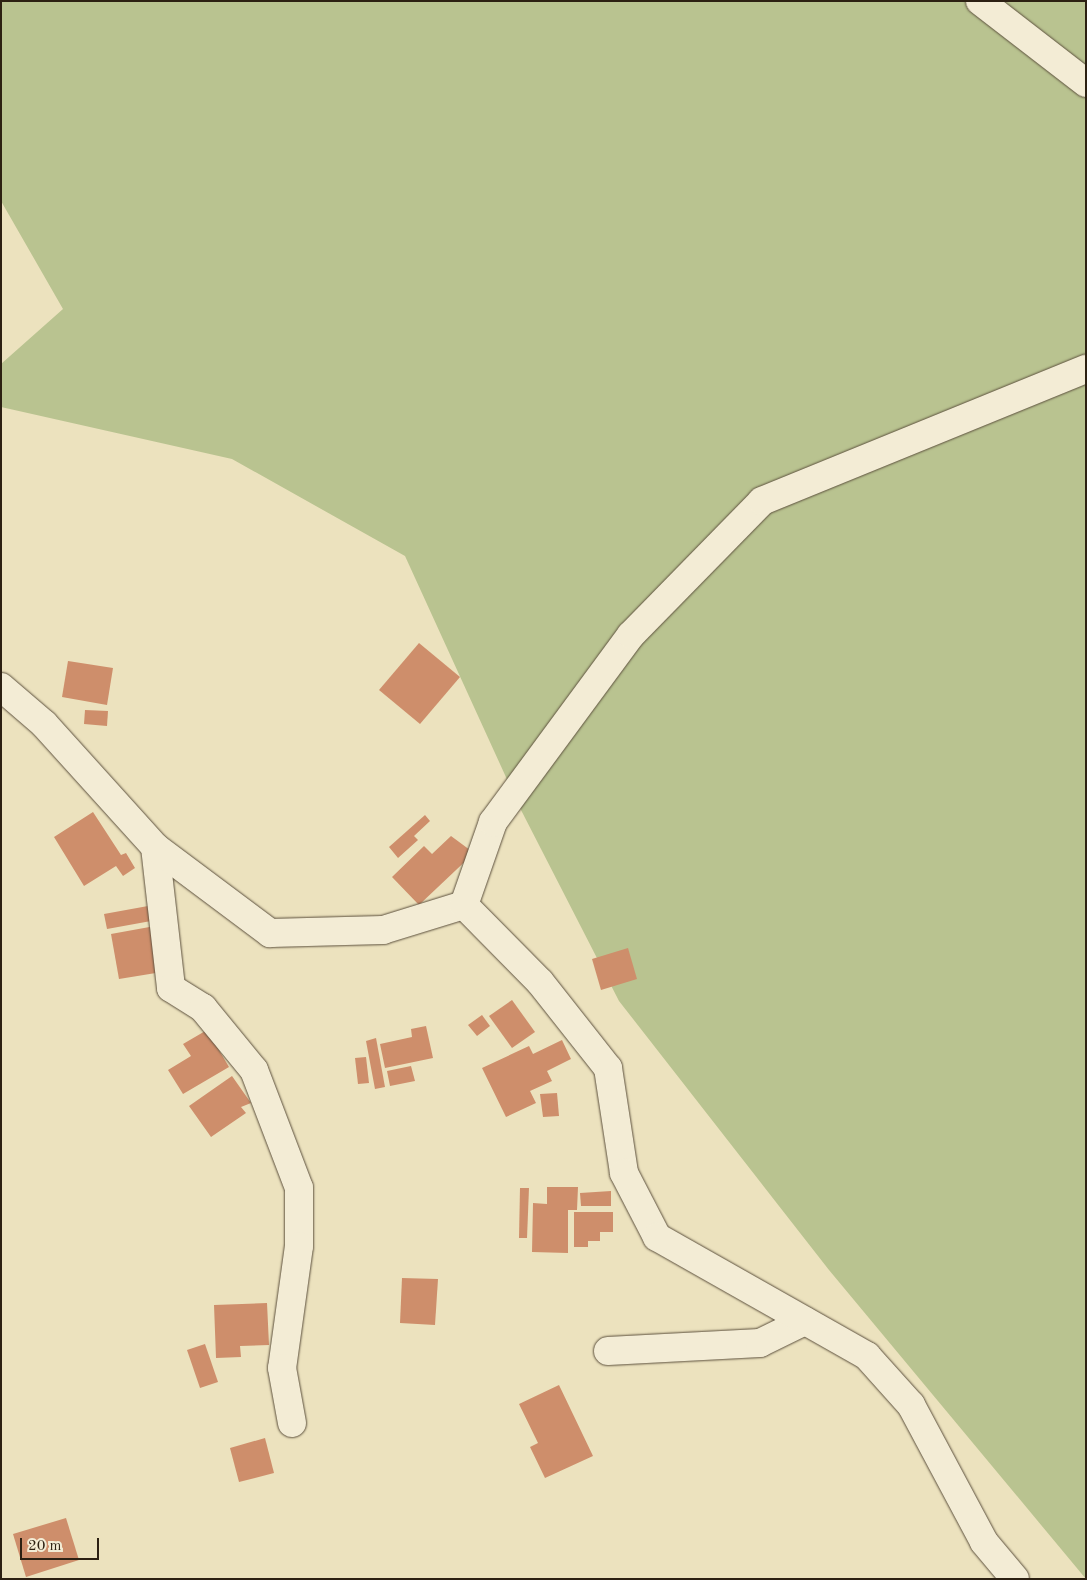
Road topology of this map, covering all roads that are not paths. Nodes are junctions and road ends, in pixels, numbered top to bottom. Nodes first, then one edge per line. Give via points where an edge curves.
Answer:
1 (980, 1) edge
2 (1086, 83) edge
3 (1086, 369) edge
4 (1, 687) edge
5 (155, 847) junction
6 (464, 905) junction
7 (805, 1321) junction
8 (608, 1351) dead end
9 (292, 1423) dead end
10 (1015, 1579) edge

1 - 2 street
3 - 6 street via 762,501 632,635 504,806 493,822
4 - 5 street via 44,724
5 - 6 street via 270,933 383,930
5 - 9 street via 171,988 203,1008 254,1070 299,1188 299,1246 282,1368
6 - 7 street via 540,982 608,1068 624,1173 657,1237
7 - 8 street via 760,1343
7 - 10 street via 867,1356 911,1404 984,1542

